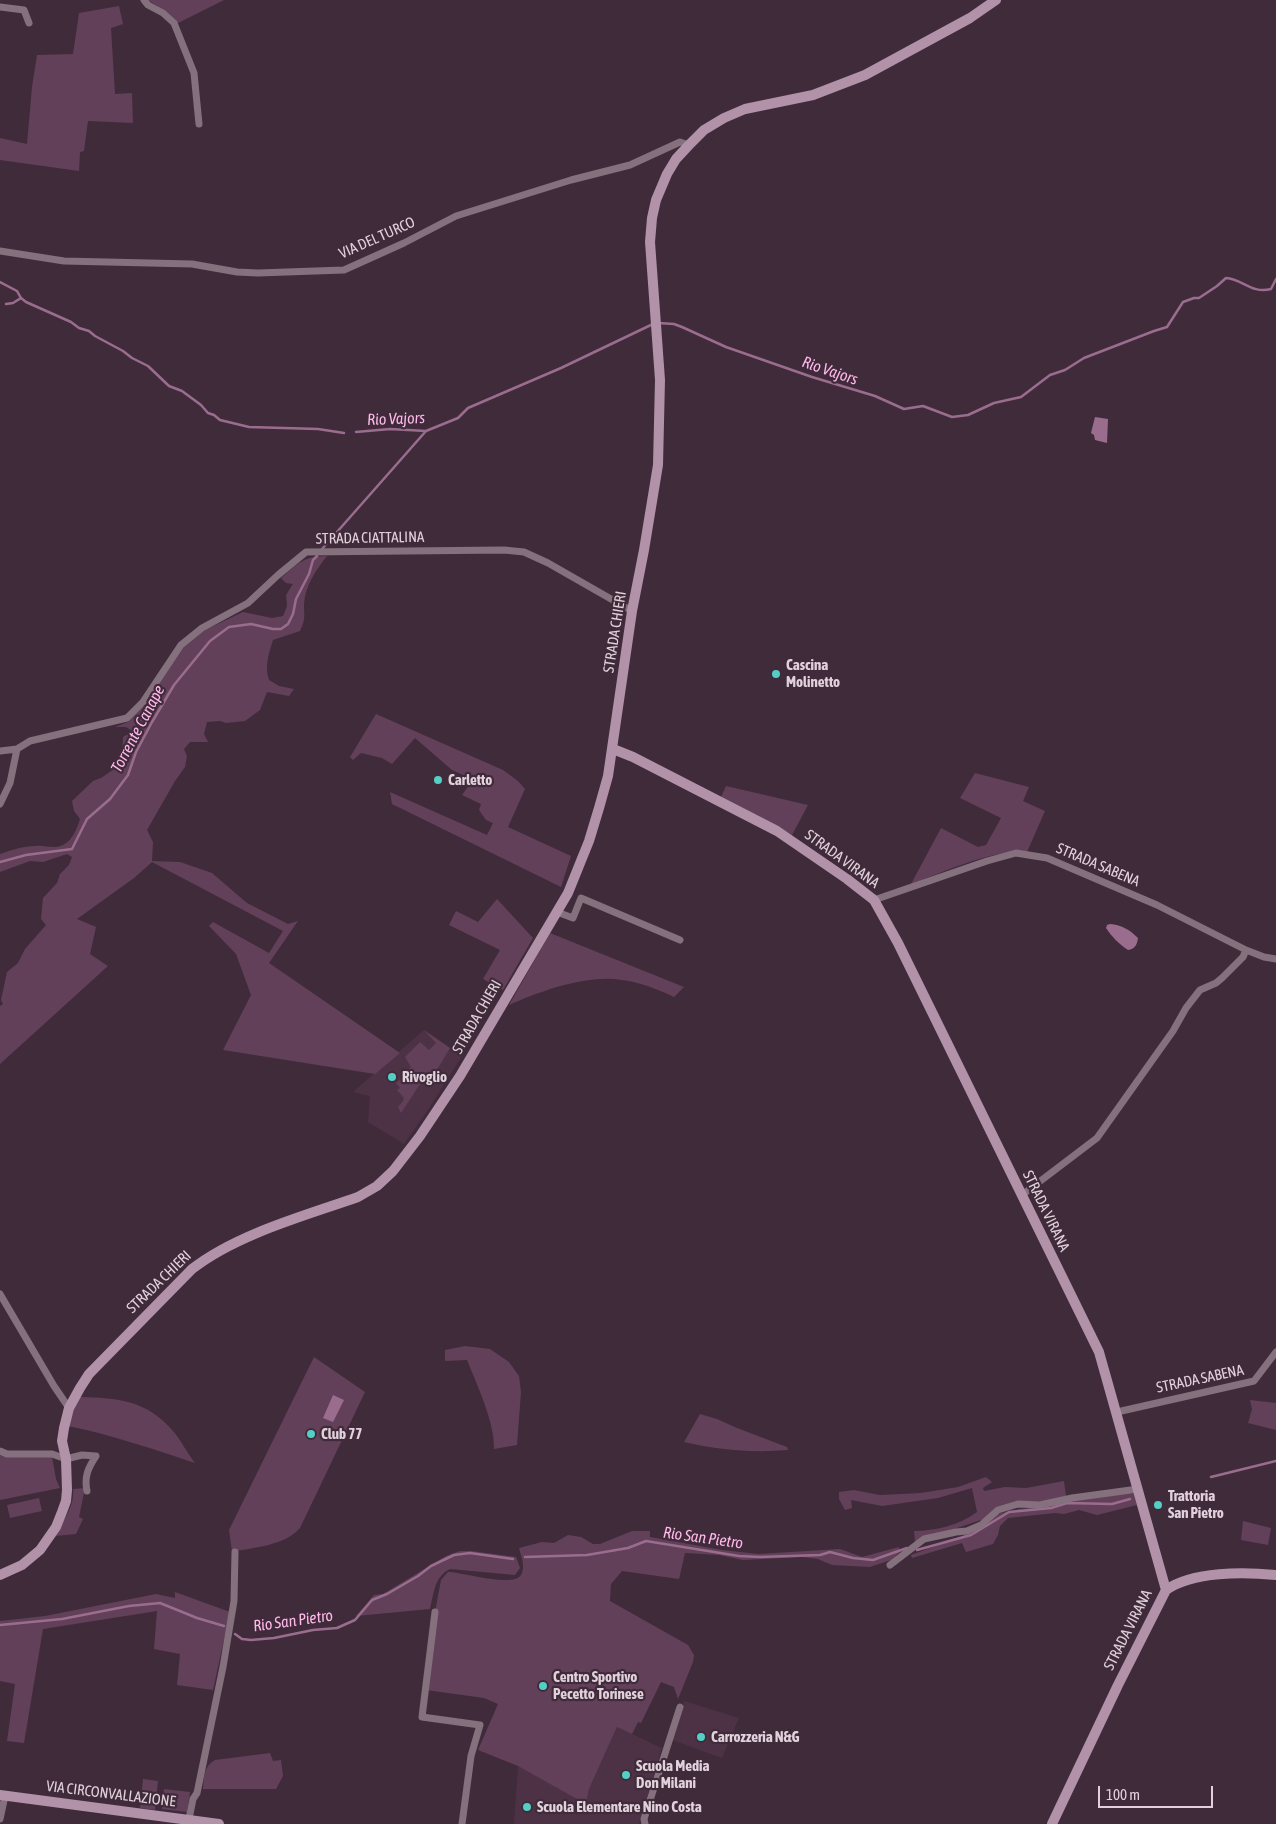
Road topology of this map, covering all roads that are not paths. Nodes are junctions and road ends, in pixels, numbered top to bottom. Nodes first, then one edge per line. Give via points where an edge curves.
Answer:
1 (144, 0) edge
2 (996, 0) edge
3 (0, 7) edge
4 (29, 23) dead end
5 (199, 124) dead end
6 (689, 145) junction
7 (0, 251) edge
8 (632, 611) junction
9 (17, 749) junction
10 (613, 749) junction
11 (0, 752) edge
12 (0, 804) edge
13 (874, 900) junction
14 (557, 912) junction
15 (680, 940) dead end
16 (1246, 950) junction
17 (1276, 959) edge
18 (1022, 1195) junction
19 (0, 1294) edge
20 (1276, 1352) edge
21 (69, 1408) junction
22 (1117, 1412) junction
23 (0, 1452) edge
24 (66, 1460) junction
25 (1138, 1489) junction
26 (87, 1490) dead end
27 (235, 1552) dead end
28 (890, 1565) dead end
29 (0, 1575) edge
30 (1276, 1575) edge
31 (1166, 1590) junction
32 (435, 1612) dead end
33 (680, 1708) dead end
34 (2, 1795) edge
35 (0, 1819) edge
36 (189, 1819) junction
37 (219, 1824) edge
38 (462, 1824) edge
39 (645, 1824) edge
40 (1052, 1824) edge

1 - 5 street via 174,23 194,73
2 - 6 main road, STRADA CHIERI via 970,18 865,75 813,95 746,108 704,130
3 - 4 street via 24,10
6 - 7 street, VIA DEL TURCO via 680,142 630,165 456,216 344,270 237,272 192,264 64,261
6 - 8 main road, STRADA CHIERI via 666,174 652,218 650,242 660,380 658,466
8 - 9 street, STRADA CIATTALINA via 524,552 306,552 248,603 202,628 181,646 143,702 126,718 30,742
8 - 10 main road, STRADA CHIERI
9 - 11 street, STRADA CIATTALINA
9 - 12 street via 10,783
10 - 13 main road, STRADA VIRANA via 777,831
10 - 14 main road, STRADA CHIERI via 589,841
13 - 16 street, STRADA SABENA via 987,861 1024,854 1047,858 1098,879
13 - 18 main road, STRADA VIRANA
14 - 15 street via 573,918 581,898
14 - 21 main road, STRADA CHIERI via 460,1076 420,1136 386,1179 358,1197 232,1243 210,1255 185,1276 89,1374
16 - 17 street, STRADA SABENA
16 - 18 street via 1222,978 1200,990 1097,1138
18 - 22 main road, STRADA VIRANA via 1099,1352
19 - 21 street
20 - 22 street, STRADA SABENA via 1254,1381
21 - 24 main road, STRADA CHIERI via 62,1441
22 - 25 main road, STRADA VIRANA
23 - 24 street via 52,1454
24 - 26 street via 82,1455 96,1456 87,1472
24 - 29 main road, STRADA CHIERI via 66,1502 56,1527 30,1559
25 - 28 street via 1040,1505 1018,1504 998,1510 967,1532 924,1539
25 - 31 main road, STRADA VIRANA
27 - 36 street via 234,1601 225,1658
30 - 31 main road via 1254,1573 1195,1578 1176,1582
31 - 40 main road, STRADA VIRANA
32 - 38 street via 422,1717 480,1725 471,1756
33 - 39 street
34 - 35 street
34 - 36 main road, VIA CIRCONVALLAZIONE
36 - 37 main road, VIA CIRCONVALLAZIONE

